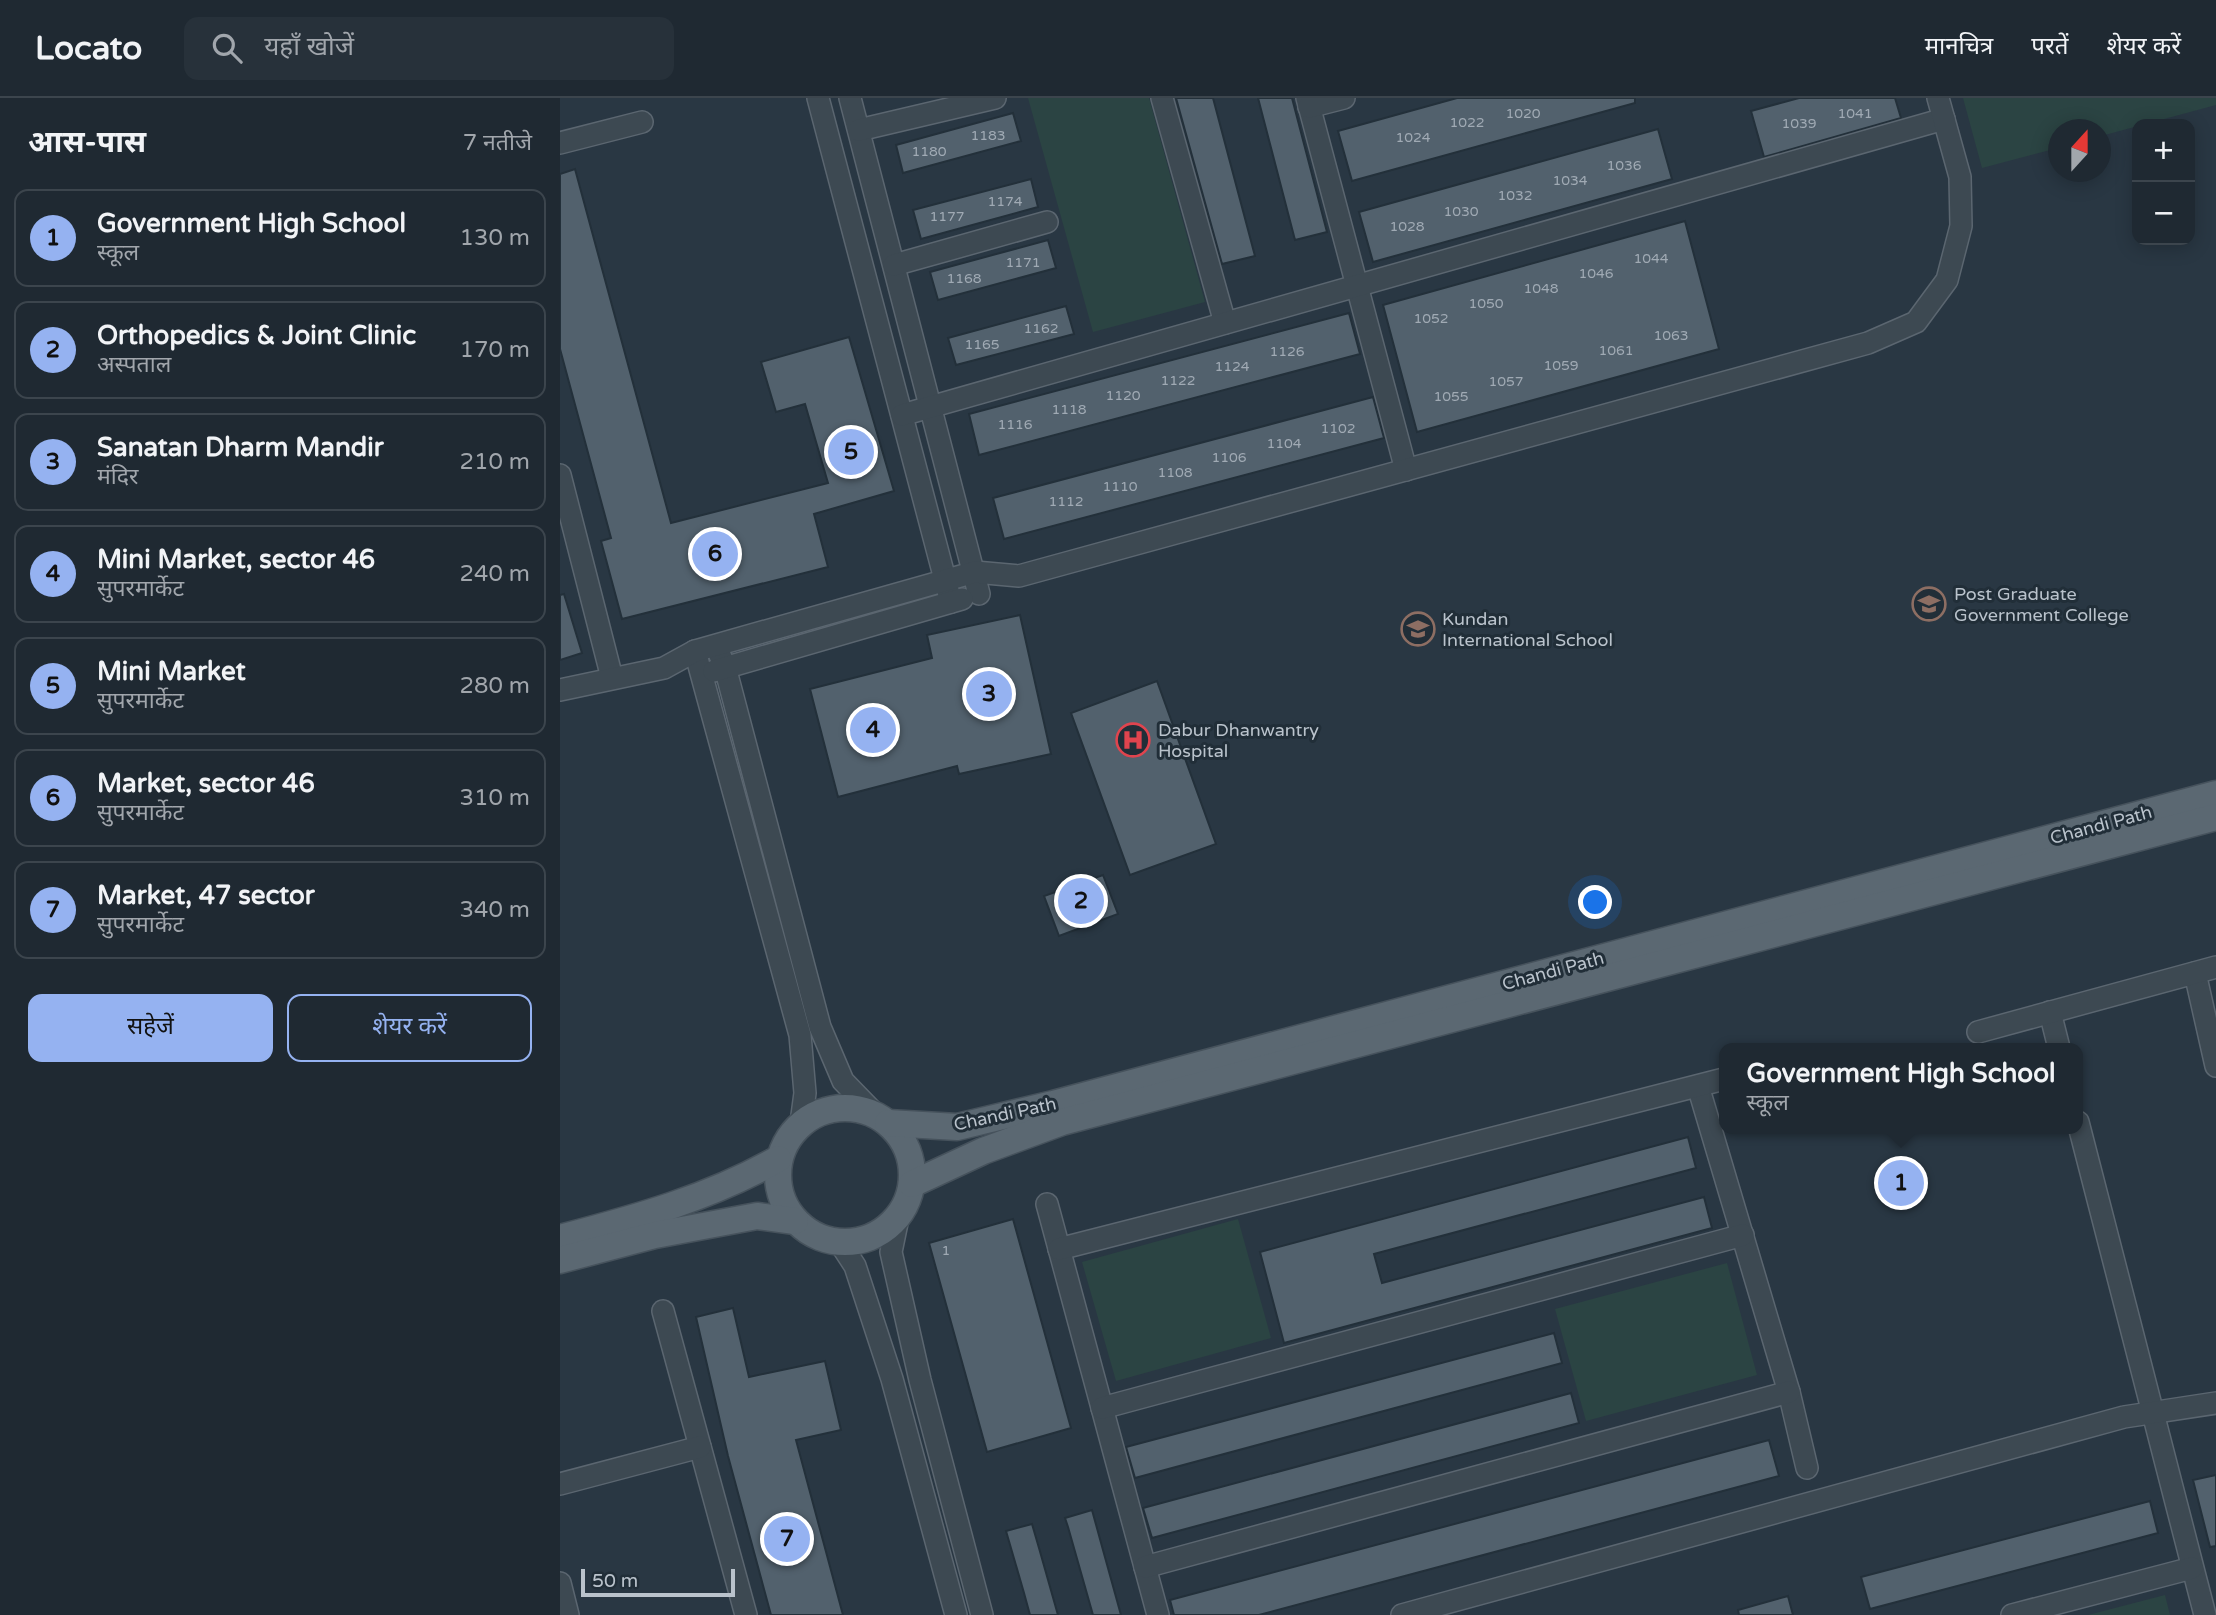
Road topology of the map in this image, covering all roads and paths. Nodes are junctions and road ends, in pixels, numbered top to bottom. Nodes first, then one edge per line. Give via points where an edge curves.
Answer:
1 (818, 98) edge
2 (850, 98) edge
3 (995, 98) edge
4 (1162, 98) edge
5 (1344, 98) edge
6 (1308, 103) edge
7 (1941, 108) edge
8 (642, 122) dead end
9 (859, 130) junction
10 (560, 144) edge
11 (1047, 222) dead end
12 (894, 265) junction
13 (1357, 286) junction
14 (1225, 323) junction
15 (931, 407) junction
16 (902, 415) junction
17 (1406, 470) junction
18 (560, 475) edge
19 (975, 572) junction
20 (1003, 576) junction
21 (946, 580) junction
22 (979, 594) junction
23 (951, 602) junction
24 (716, 646) junction
25 (695, 652) junction
26 (725, 667) junction
27 (664, 668) junction
28 (701, 675) junction
29 (612, 678) junction
30 (560, 690) edge
31 (2216, 794) edge
32 (2216, 817) edge
33 (2216, 967) edge
34 (2195, 973) junction
35 (2050, 1012) junction
36 (1978, 1032) dead end
37 (2058, 1043) edge
38 (2216, 1066) edge
39 (1719, 1080) edge
40 (1698, 1086) junction
41 (882, 1119) junction
42 (801, 1123) junction
43 (2081, 1134) edge
44 (778, 1159) junction
45 (912, 1184) junction
46 (1047, 1204) dead end
47 (898, 1218) junction
48 (795, 1221) junction
49 (1743, 1235) junction
50 (560, 1238) edge
51 (841, 1243) junction
52 (1059, 1249) junction
53 (560, 1261) edge
54 (663, 1311) dead end
55 (1789, 1392) junction
56 (2216, 1402) edge
57 (1102, 1408) junction
58 (2151, 1412) junction
59 (700, 1447) junction
60 (1807, 1468) dead end
61 (560, 1484) edge
62 (1145, 1567) junction
63 (2192, 1568) junction
64 (560, 1583) edge
65 (568, 1615) edge
66 (746, 1615) edge
67 (956, 1615) edge
68 (982, 1615) edge
69 (1158, 1615) edge
70 (1402, 1615) edge
71 (2012, 1615) edge
72 (2205, 1615) edge

1 - 16 street
2 - 9 street
3 - 9 street
4 - 14 street
5 - 6 street
6 - 13 street
7 - 13 street
7 - 17 street via 1960,177 1961,226 1947,280 1916,322 1868,343
8 - 10 street
9 - 12 street
11 - 12 street
12 - 15 street
13 - 14 street
13 - 17 street
14 - 15 street
15 - 16 street
15 - 19 street
16 - 21 street
17 - 20 street via 1019,576
18 - 29 street
19 - 20 street
19 - 21 street
19 - 22 street
20 - 22 street
21 - 23 street
21 - 24 street
22 - 23 street
23 - 26 street
24 - 25 street
24 - 26 street
25 - 27 street
25 - 28 street
26 - 28 street
26 - 41 street via 820,1027 843,1081
27 - 28 street
27 - 29 street
28 - 42 street via 800,1035 805,1093
29 - 30 street
31 - 41 main road, Chandi Path via 1053,1104 957,1126
32 - 45 main road, Chandi Path via 1062,1122
33 - 34 street
34 - 35 street
34 - 38 street
35 - 36 street
35 - 37 street
39 - 40 street
40 - 49 street
40 - 52 street
41 - 42 main road via 851,1107 824,1110
41 - 45 main road via 899,1134 909,1155
42 - 44 main road via 784,1143
43 - 58 street
44 - 48 main road via 780,1195
44 - 50 main road via 737,1182 653,1214
45 - 47 main road
46 - 52 street
47 - 51 main road via 865,1240
47 - 68 street via 891,1252
48 - 51 main road via 813,1235
48 - 53 main road via 757,1216 655,1235
49 - 55 street
49 - 57 street
51 - 67 street via 855,1266 892,1378
52 - 57 street
54 - 59 street
55 - 60 street
55 - 62 street
56 - 58 street
57 - 62 street
58 - 63 street
58 - 70 street
59 - 61 street
59 - 66 street
62 - 69 street
63 - 71 street
63 - 72 street
64 - 65 street

